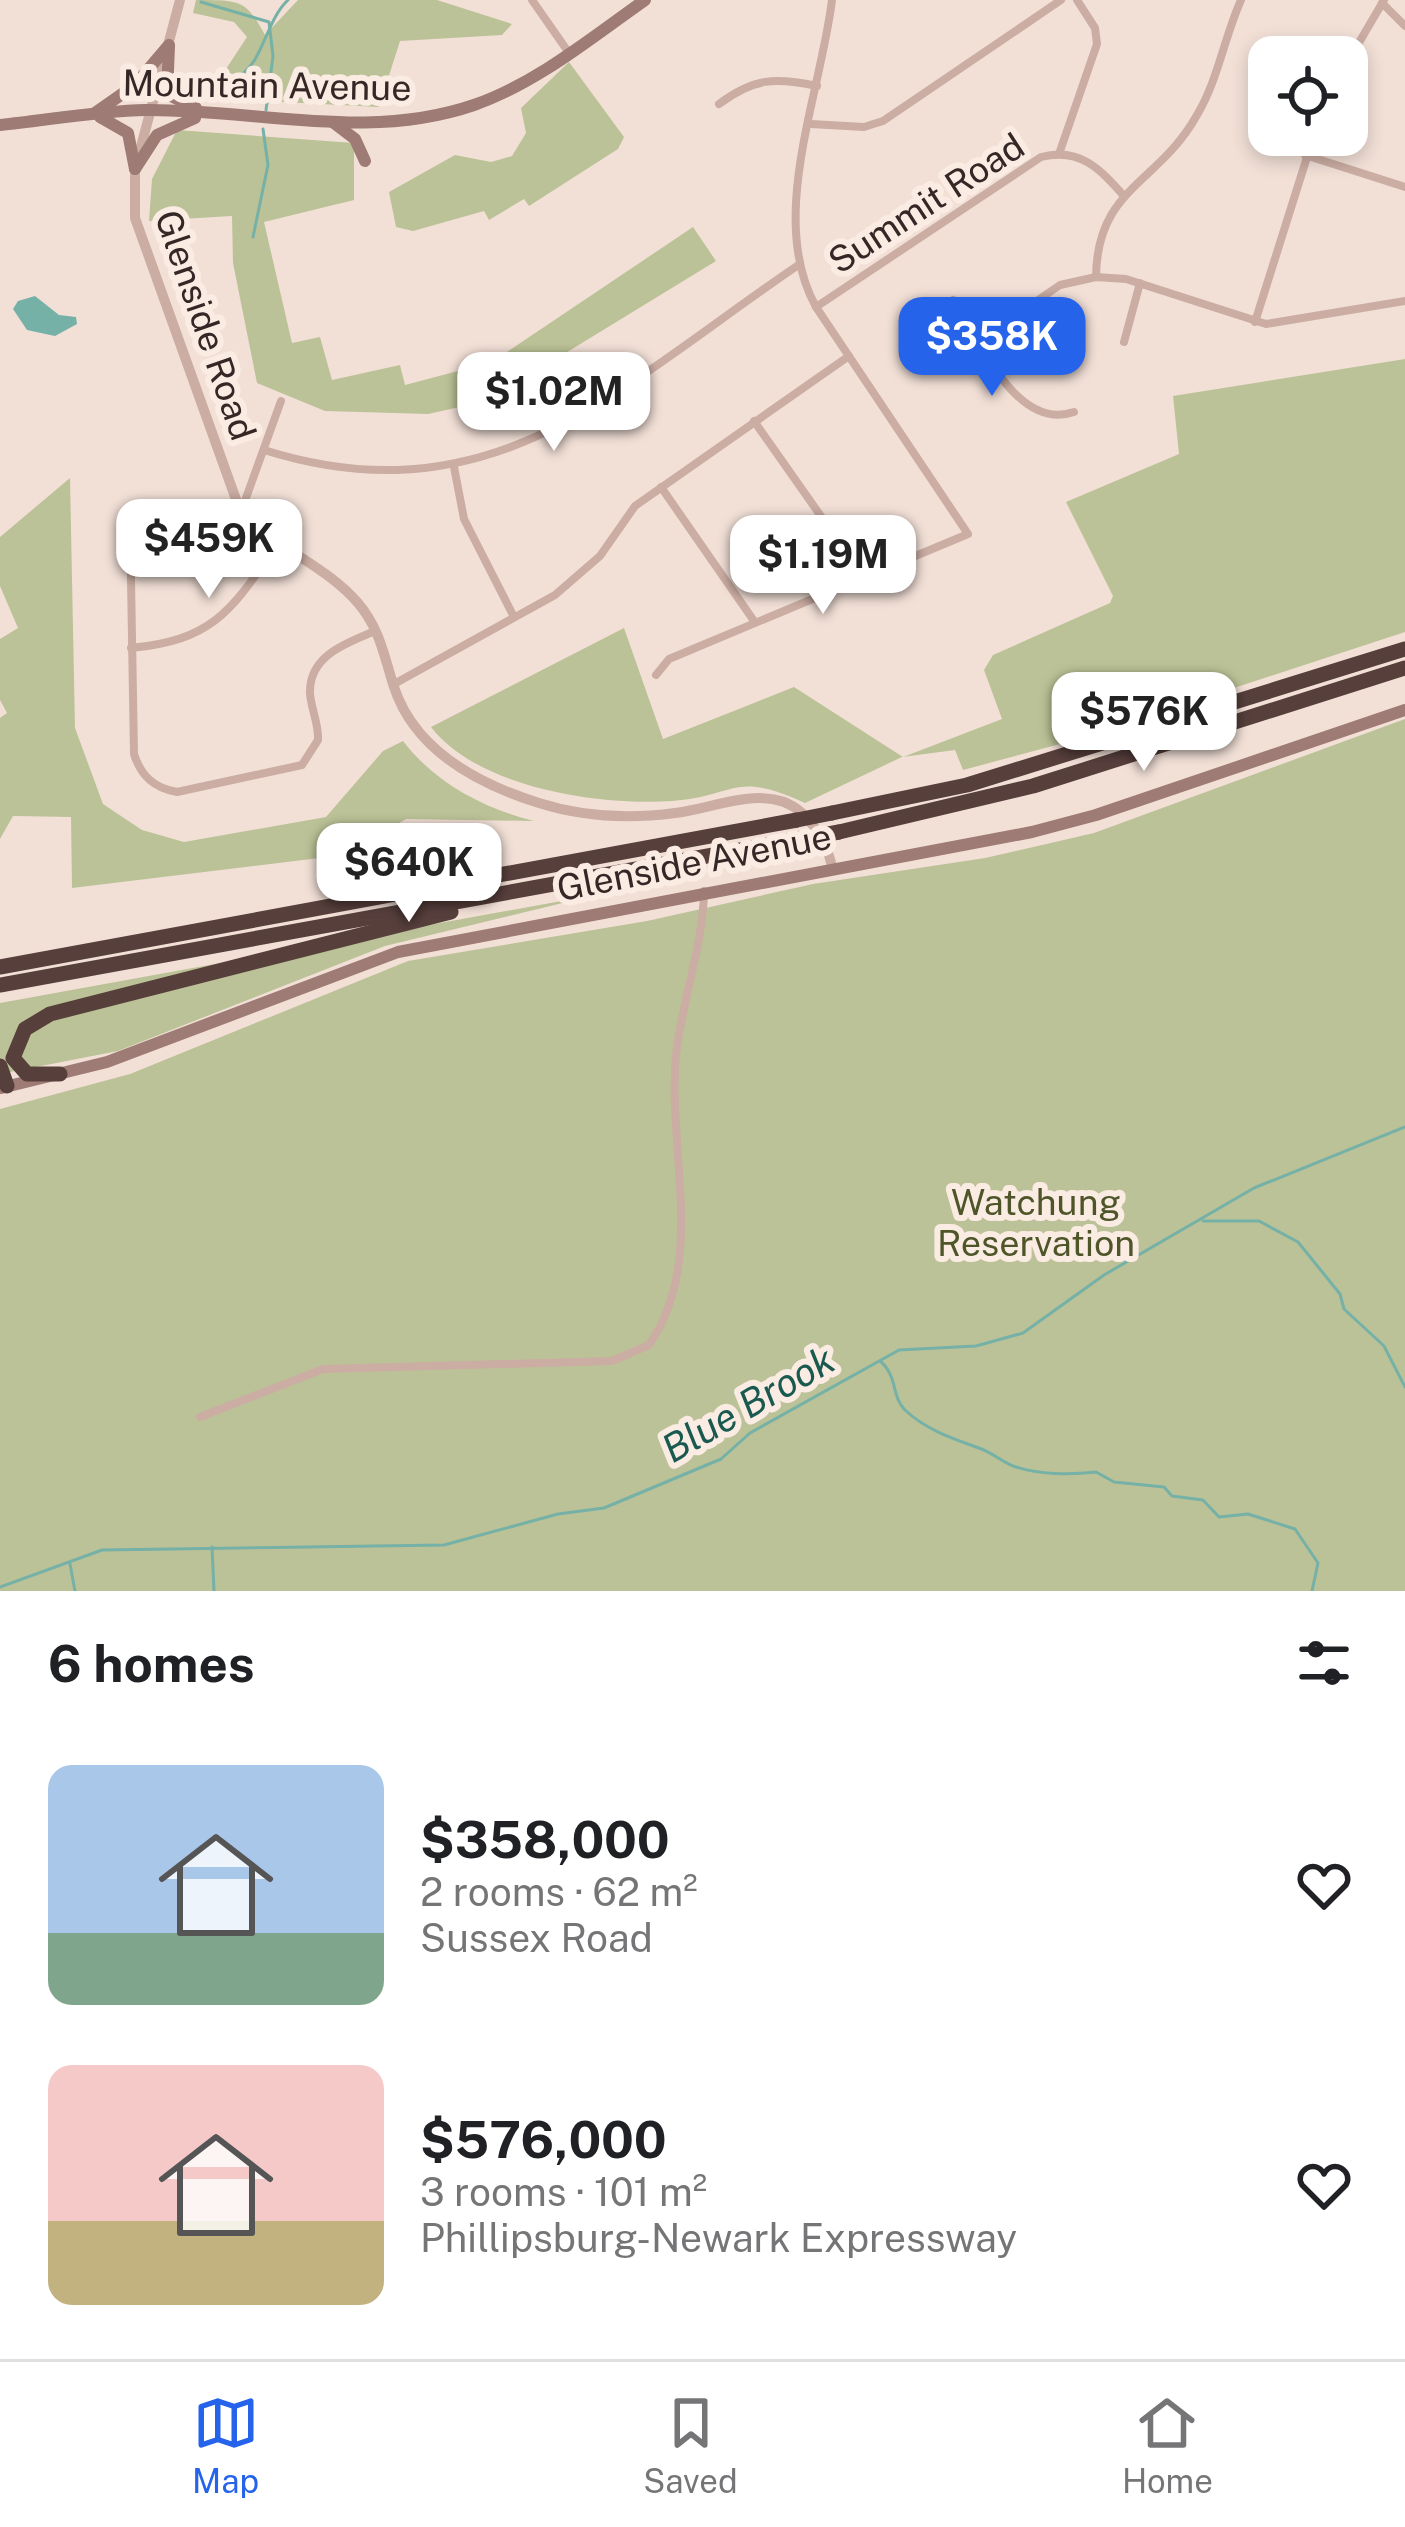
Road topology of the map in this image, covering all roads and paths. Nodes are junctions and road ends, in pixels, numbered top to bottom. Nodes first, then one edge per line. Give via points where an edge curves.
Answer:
1 (180, 0) edge
2 (532, 0) edge
3 (645, 0) edge
4 (832, 0) edge
5 (1061, 0) edge
6 (1077, 0) edge
7 (1240, 0) edge
8 (1383, 2) edge
9 (1405, 26) edge
10 (1363, 36) edge
11 (169, 45) junction
12 (569, 52) junction
13 (817, 86) junction
14 (719, 104) dead end
15 (148, 110) junction
16 (94, 114) junction
17 (214, 115) junction
18 (333, 122) junction
19 (811, 124) junction
20 (0, 125) edge
21 (1059, 154) junction
22 (1305, 156) edge
23 (1308, 156) edge
24 (365, 161) dead end
25 (135, 169) junction
26 (1405, 187) edge
27 (1124, 196) junction
28 (797, 266) junction
29 (1096, 277) junction
30 (1140, 283) junction
31 (953, 300) dead end
32 (1405, 301) edge
33 (816, 307) junction
34 (1255, 322) junction
35 (980, 340) junction
36 (1124, 342) dead end
37 (849, 356) junction
38 (280, 401) dead end
39 (1074, 412) dead end
40 (754, 422) junction
41 (263, 450) junction
42 (454, 467) junction
43 (661, 487) junction
44 (242, 509) junction
45 (130, 520) dead end
46 (277, 545) junction
47 (863, 576) junction
48 (514, 617) junction
49 (754, 621) junction
50 (376, 630) junction
51 (131, 648) junction
52 (1405, 649) edge
53 (1405, 668) edge
54 (656, 675) dead end
55 (394, 684) junction
56 (1405, 710) edge
57 (832, 866) junction
58 (552, 886) junction
59 (704, 890) junction
60 (0, 967) edge
61 (0, 986) edge
62 (6, 1062) edge
63 (60, 1074) junction
64 (7, 1086) edge
65 (200, 1417) dead end

1 - 11 street, Glenside Road
2 - 12 street
3 - 12 main road, Mountain Avenue
4 - 13 street
5 - 19 street via 883,121
6 - 21 street via 1097,44
7 - 27 street via 1190,128
8 - 9 street
8 - 10 street
11 - 15 street, Glenside Road
11 - 16 main road via 135,85
11 - 17 main road via 167,94
12 - 18 main road, Mountain Avenue via 526,82 442,114
13 - 14 street via 763,80
13 - 19 street
15 - 16 main road, Mountain Avenue
15 - 17 main road, Mountain Avenue
15 - 25 street, Glenside Road
16 - 20 main road, Mountain Avenue
16 - 25 main road via 128,133
17 - 18 main road, Mountain Avenue
17 - 25 main road via 165,129
18 - 24 main road via 355,139
19 - 28 street via 793,212
21 - 27 street, Summit Road via 1093,164
21 - 33 street, Summit Road via 1030,162
22 - 34 street
23 - 26 street
25 - 44 street, Glenside Road via 139,239
27 - 29 street via 1103,223
28 - 33 street
28 - 42 street via 562,425
29 - 30 street
29 - 35 street via 1060,286
30 - 34 street
30 - 36 street
31 - 35 street
32 - 34 street via 1288,324
33 - 37 street
35 - 39 street via 1036,412
37 - 40 street
37 - 47 street via 968,534
38 - 41 street
40 - 43 street
40 - 47 street
41 - 42 street via 355,472
41 - 44 street
42 - 48 street via 464,519
43 - 48 street via 627,514 583,573
43 - 49 street
44 - 46 street, Glenside Road
45 - 51 street
46 - 50 street, Glenside Road via 347,591
46 - 51 street via 219,621 186,638
47 - 49 street
48 - 55 street
49 - 54 street via 669,659
50 - 51 street via 318,665 310,695 318,740 302,765 177,792 152,782 135,759
50 - 55 street, Glenside Road
52 - 60 highway, bridge via 967,785
53 - 58 highway, bridge via 1034,787
55 - 57 street, Glenside Road via 434,748 503,790 564,810 618,816 781,801 818,831
56 - 57 main road, Glenside Avenue via 1096,815
57 - 59 main road, Glenside Avenue
58 - 61 highway
58 - 62 highway via 71,1007 31,1024
59 - 63 main road, Glenside Avenue via 398,952 184,1036
59 - 65 street via 676,1060 680,1275 649,1345 612,1361 323,1369
62 - 63 highway via 27,1074
62 - 64 highway
63 - 64 main road, Glenside Avenue

